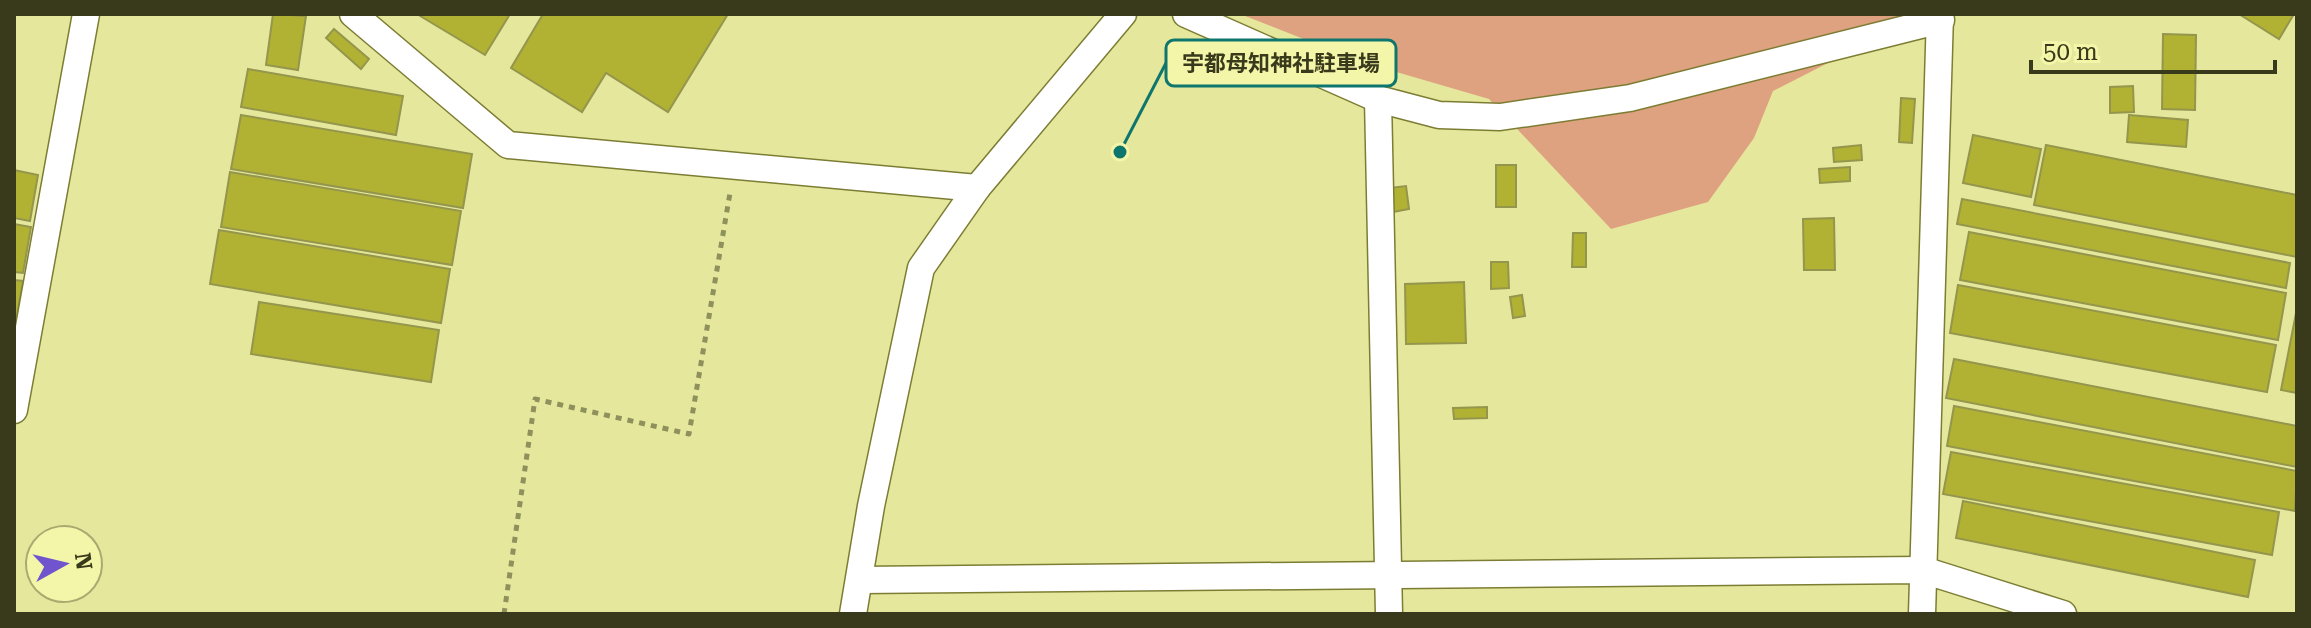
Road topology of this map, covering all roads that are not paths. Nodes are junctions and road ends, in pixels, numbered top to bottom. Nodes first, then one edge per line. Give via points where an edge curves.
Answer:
1 (86, 14) edge
2 (353, 14) edge
3 (1123, 14) edge
4 (1186, 14) edge
5 (1940, 17) edge
6 (1378, 99) junction
7 (977, 188) junction
8 (14, 410) edge
9 (1923, 570) junction
10 (1390, 573) junction
11 (860, 580) junction
12 (853, 614) edge
13 (1389, 614) edge
14 (1922, 614) edge
15 (2063, 614) edge

1 - 8 street
2 - 7 street via 508,145
3 - 7 street
4 - 6 street
5 - 6 street via 1630,98 1514,115 1439,115
5 - 9 street
6 - 10 street
7 - 11 street via 921,268
9 - 10 street
9 - 14 street
9 - 15 street
10 - 11 street
10 - 13 street
11 - 12 street

